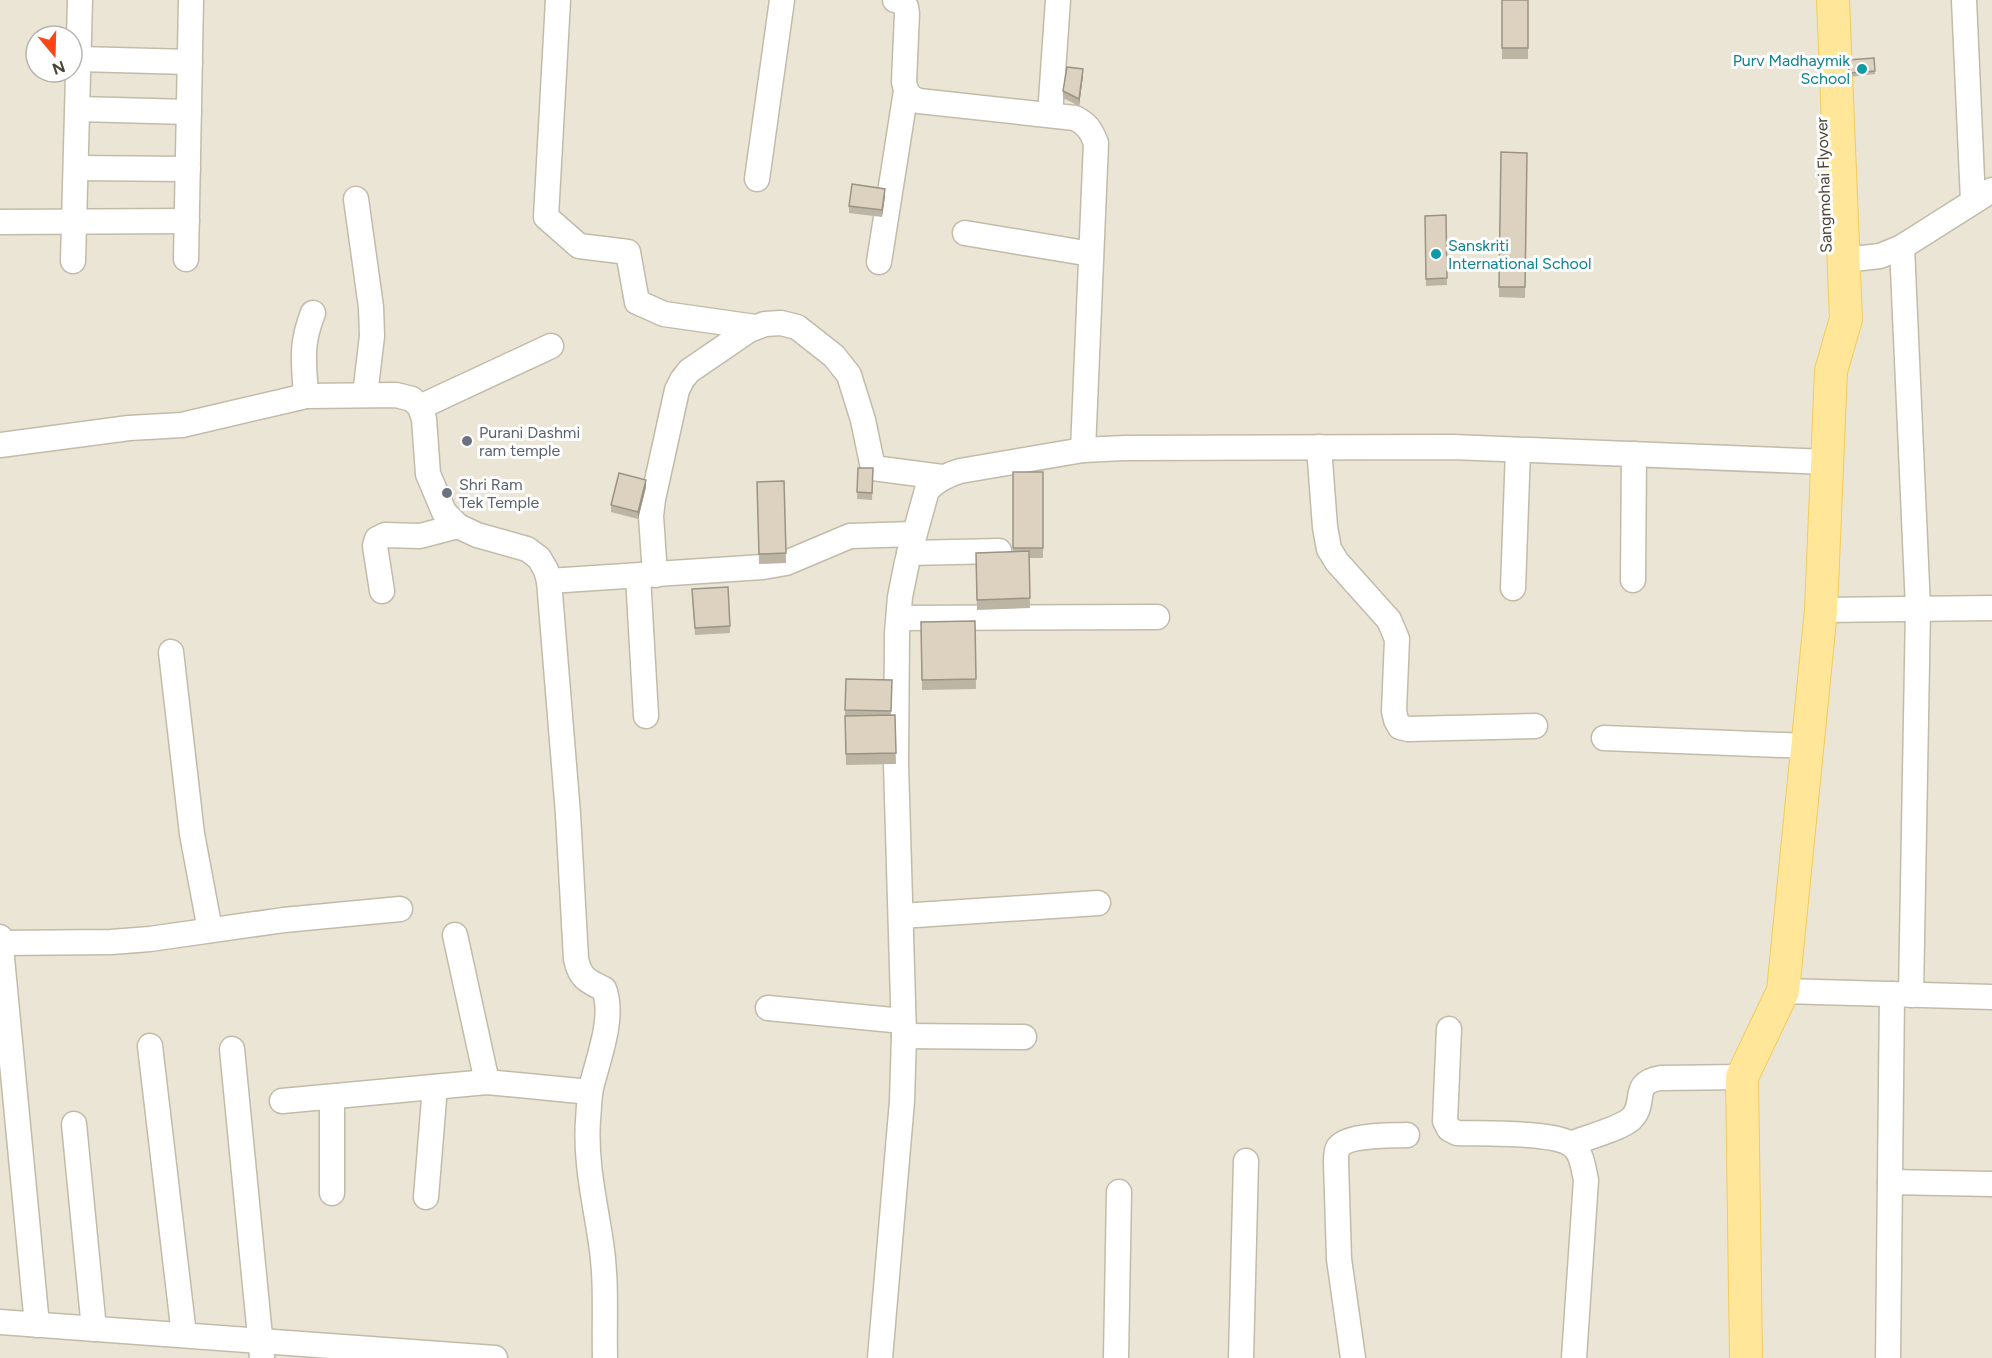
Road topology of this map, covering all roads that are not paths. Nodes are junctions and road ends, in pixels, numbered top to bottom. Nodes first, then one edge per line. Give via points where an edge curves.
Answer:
1 (80, 0) edge
2 (190, 0) edge
3 (558, 0) edge
4 (782, 0) edge
5 (895, 0) edge
6 (1058, 0) edge
7 (1820, 0) edge
8 (1833, 0) edge
9 (1964, 0) edge
10 (80, 24) edge
11 (84, 59) edge
12 (190, 62) junction
13 (78, 84) edge
14 (906, 91) junction
15 (78, 109) junction
16 (189, 112) junction
17 (1050, 115) junction
18 (76, 168) junction
19 (188, 169) junction
20 (757, 179) dead end
21 (1982, 196) edge
22 (356, 200) dead end
23 (187, 221) junction
24 (0, 222) edge
25 (74, 222) junction
26 (964, 233) dead end
27 (1902, 247) junction
28 (1091, 254) junction
29 (186, 259) dead end
30 (1844, 260) junction
31 (73, 261) dead end
32 (879, 262) dead end
33 (313, 313) dead end
34 (755, 327) junction
35 (551, 346) dead end
36 (1831, 371) junction
37 (365, 395) junction
38 (306, 396) junction
39 (420, 407) junction
40 (0, 445) edge
41 (1319, 447) junction
42 (1083, 450) junction
43 (1518, 450) junction
44 (1634, 454) junction
45 (1827, 462) junction
46 (942, 477) junction
47 (458, 526) junction
48 (912, 544) junction
49 (999, 551) edge
50 (647, 575) junction
51 (549, 580) junction
52 (1633, 580) dead end
53 (1513, 588) dead end
54 (382, 591) dead end
55 (1918, 608) junction
56 (1992, 608) edge
57 (1821, 610) junction
58 (1157, 617) dead end
59 (899, 618) junction
60 (171, 652) dead end
61 (646, 716) dead end
62 (1535, 726) dead end
63 (1604, 738) dead end
64 (1807, 746) junction
65 (1098, 903) dead end
66 (400, 909) dead end
67 (902, 916) junction
68 (210, 930) junction
69 (455, 935) dead end
70 (0, 937) edge
71 (0, 944) edge
72 (1783, 991) junction
73 (1902, 994) junction
74 (1992, 997) edge
75 (768, 1008) dead end
76 (3, 1010) edge
77 (903, 1028) junction
78 (1449, 1029) dead end
79 (1024, 1037) dead end
80 (150, 1046) dead end
81 (232, 1049) dead end
82 (1742, 1077) junction
83 (487, 1082) junction
84 (435, 1087) junction
85 (590, 1092) junction
86 (332, 1096) junction
87 (282, 1101) dead end
88 (8, 1109) edge
89 (74, 1124) dead end
90 (1407, 1135) dead end
91 (1570, 1144) junction
92 (1246, 1161) dead end
93 (1890, 1182) junction
94 (1992, 1184) edge
95 (1119, 1192) dead end
96 (332, 1193) dead end
97 (426, 1197) dead end
98 (0, 1322) edge
99 (37, 1325) junction
100 (94, 1329) junction
101 (184, 1335) junction
102 (225, 1348) edge
103 (262, 1350) edge
104 (406, 1355) edge
105 (480, 1357) edge
106 (605, 1358) edge
107 (880, 1358) edge
108 (1116, 1358) edge
109 (1241, 1358) edge
110 (1353, 1358) edge
111 (1574, 1358) edge
112 (1746, 1358) edge
113 (1888, 1358) edge

1 - 10 street
2 - 12 street
3 - 34 street via 546,217 579,246 628,252 637,303 664,314
4 - 20 street
5 - 14 street via 906,7 907,15
6 - 17 street
7 - 36 main road, Sangmohai Flyover
8 - 30 main road
9 - 21 street
11 - 12 street
12 - 16 street
13 - 15 street
14 - 17 street via 919,101
14 - 32 street
15 - 16 street
15 - 18 street
16 - 19 street
17 - 28 street via 1085,123 1096,142
18 - 19 street
18 - 25 street
19 - 23 street
21 - 27 street
22 - 37 street via 372,307
23 - 25 street
23 - 29 street
24 - 25 street
25 - 31 street
26 - 28 street
27 - 30 street via 1880,256
27 - 55 street
28 - 42 street
30 - 36 main road via 1846,319
33 - 38 street via 303,350
34 - 46 street via 781,323 797,327 834,356 849,375 873,468
34 - 50 street via 689,371 677,390 653,499
35 - 39 street
36 - 45 main road
37 - 38 street
37 - 39 street via 396,395 412,399
38 - 40 street via 182,425
39 - 47 street via 428,474 444,512
41 - 42 street
41 - 43 street
41 - 62 street via 1329,549 1336,562 1389,620 1397,639 1394,711 1400,727
42 - 46 street
43 - 44 street
43 - 53 street
44 - 45 street
44 - 52 street
45 - 57 main road
46 - 48 street via 927,490
47 - 51 street via 477,536 527,549 539,558
47 - 54 street via 420,536 385,535 377,539
48 - 49 street
48 - 50 street via 850,536 782,564
48 - 59 street
50 - 51 street
50 - 61 street
51 - 85 street via 576,959 579,972 604,989 608,1000 608,1018
55 - 56 street
55 - 57 street
55 - 73 street
57 - 64 main road
58 - 59 street
59 - 67 street via 896,764
60 - 68 street via 191,825
63 - 64 street
64 - 72 main road
65 - 67 street
66 - 68 street
67 - 77 street
68 - 71 street via 111,942
69 - 83 street
70 - 71 street
71 - 76 street
72 - 73 street
72 - 82 main road
73 - 74 street
73 - 93 street
75 - 77 street
76 - 88 street
77 - 79 street
77 - 107 street via 902,1101
78 - 91 street via 1445,1121 1449,1129 1457,1133 1547,1137
80 - 101 street
81 - 103 street
82 - 91 street via 1650,1079 1642,1085 1634,1116 1626,1123
82 - 112 main road
83 - 84 street
83 - 85 street
84 - 86 street
84 - 97 street
85 - 106 street via 588,1157 602,1252
86 - 87 street
86 - 96 street
88 - 99 street
89 - 100 street
90 - 110 street via 1355,1138 1337,1148 1338,1259
91 - 111 street via 1581,1157 1586,1180
92 - 109 street
93 - 94 street
93 - 113 street
95 - 108 street
98 - 99 street
99 - 100 street
100 - 101 street
101 - 102 street
102 - 103 street
103 - 104 street
104 - 105 street

